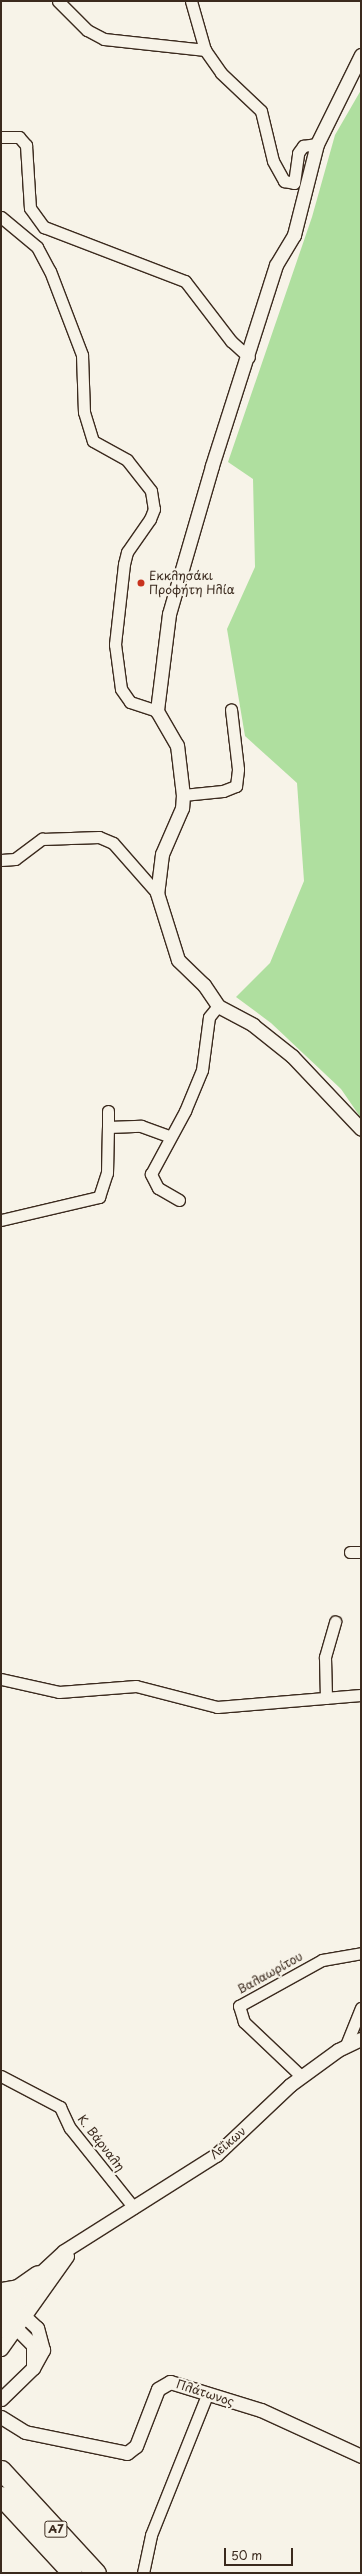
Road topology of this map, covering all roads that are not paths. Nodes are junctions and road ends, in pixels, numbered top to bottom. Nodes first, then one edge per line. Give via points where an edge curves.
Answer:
1 (58, 1) edge
2 (191, 1) edge
3 (205, 50) junction
4 (361, 55) edge
5 (1, 137) edge
6 (317, 144) junction
7 (1, 217) edge
8 (248, 357) junction
9 (231, 709) dead end
10 (157, 711) junction
11 (183, 795) junction
12 (1, 860) edge
13 (157, 893) junction
14 (218, 1006) junction
15 (108, 1111) dead end
16 (108, 1127) junction
17 (361, 1129) edge
18 (169, 1136) junction
19 (179, 1200) dead end
20 (1, 1220) edge
21 (335, 1621) dead end
22 (1, 1679) edge
23 (361, 1695) edge
24 (326, 1698) junction
25 (361, 1953) edge
26 (361, 2008) edge
27 (361, 2038) edge
28 (346, 2045) junction
29 (1, 2076) edge
30 (301, 2076) junction
31 (134, 2208) junction
32 (86, 2238) junction
33 (38, 2275) junction
34 (1, 2292) edge
35 (1, 2297) edge
36 (11, 2319) edge
37 (1, 2349) edge
38 (206, 2395) junction
39 (1, 2399) edge
40 (1, 2417) edge
41 (361, 2456) edge
42 (1, 2470) edge
43 (1, 2496) edge
44 (72, 2573) edge
45 (96, 2573) edge
46 (143, 2573) edge

1 - 3 street via 87,30 104,39
2 - 3 street
3 - 6 street via 221,73 260,111 273,161 284,181 294,183 298,153 303,146
4 - 6 street
5 - 8 street via 19,137 26,146 30,208 44,227 185,281 231,341
6 - 8 street via 294,235 276,265
7 - 10 street via 37,247 50,270 82,355 84,412 93,441 126,460 151,491 154,509 127,552 124,564 115,644 121,689 130,702
8 - 10 street via 212,466 169,614
9 - 11 street via 238,769 236,786 223,791
10 - 11 street via 177,745
11 - 13 street via 182,808 162,854
12 - 13 street via 15,859 42,839 99,837 113,843
13 - 14 street via 178,960 204,985
14 - 17 street via 254,1025 292,1056
14 - 18 street via 209,1017 202,1070 185,1111
15 - 16 street
16 - 18 street via 141,1126
16 - 20 street via 107,1173 99,1197
18 - 19 street via 151,1174 158,1188
21 - 24 street via 325,1657
22 - 24 street via 60,1692 136,1686 217,1707
23 - 24 street
25 - 30 street, Βαλαωρίτου via 322,1960 239,2006 244,2022
26 - 28 street
27 - 28 street, Λεΐκων
28 - 30 street, Λεΐκων
29 - 31 street, Κ. Βάρναλη via 60,2107 70,2128
30 - 31 street, Λεΐκων via 223,2149
31 - 32 street, Λεΐκων
32 - 33 street, Λεΐκων via 64,2251
32 - 36 street, Λεΐκων
33 - 34 highway via 18,2288
33 - 36 street, Λεΐκων
35 - 36 highway
36 - 37 street, Λεΐκων
36 - 39 street via 37,2328 43,2342 40,2358 33,2368
38 - 40 street, Πλάτωνος via 170,2382 161,2384 136,2446 127,2453 36,2434 13,2427
38 - 41 street, Πλάτωνος via 261,2410
38 - 46 street via 151,2535
42 - 45 highway, Α7
43 - 44 highway, Α7

